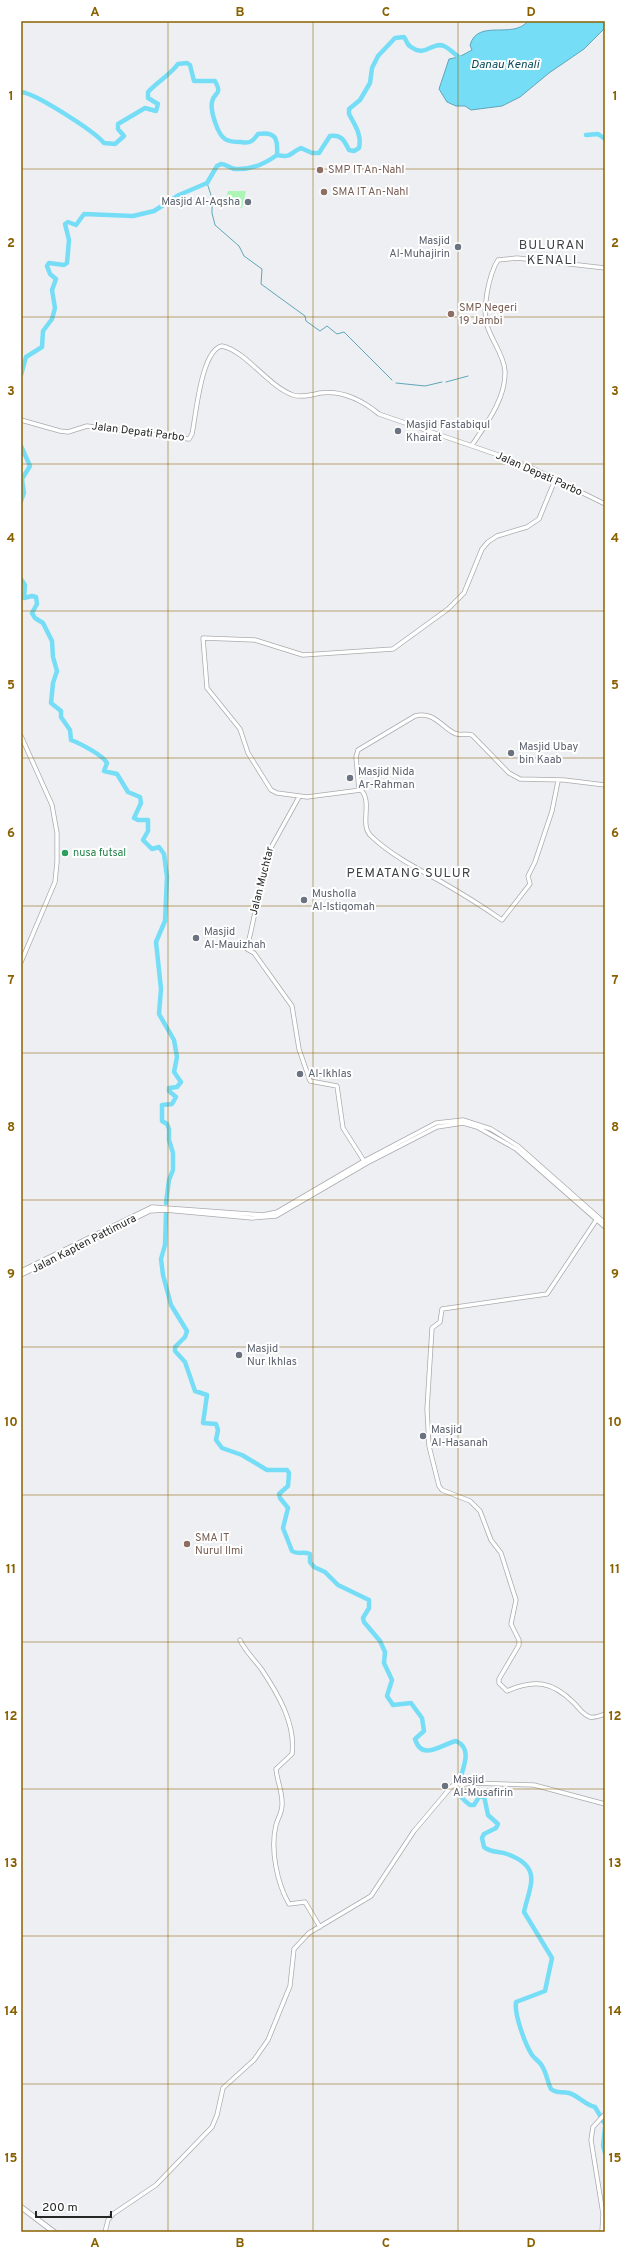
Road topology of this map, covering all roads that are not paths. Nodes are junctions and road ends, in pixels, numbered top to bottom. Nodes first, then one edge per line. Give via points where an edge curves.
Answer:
1 (605, 268) edge
2 (21, 420) edge
3 (472, 445) junction
4 (555, 480) junction
5 (605, 504) edge
6 (21, 736) edge
7 (558, 781) junction
8 (605, 785) edge
9 (359, 790) junction
10 (299, 797) junction
11 (21, 962) edge
12 (382, 1153) junction
13 (364, 1161) junction
14 (336, 1179) junction
15 (577, 1199) junction
16 (597, 1220) junction
17 (605, 1223) edge
18 (114, 1226) junction
19 (605, 1227) edge
20 (21, 1271) edge
21 (21, 1275) edge
22 (240, 1640) dead end
23 (605, 1714) edge
24 (605, 1804) edge
25 (320, 1927) junction
26 (604, 2115) edge
27 (21, 2207) edge
28 (54, 2232) edge
29 (105, 2232) edge
30 (602, 2232) edge

1 - 3 street via 517,258 498,260 493,268 489,287 486,320 504,366 504,380 493,412
2 - 3 street, Jalan Depati Parbo via 60,432 87,426 189,439 195,421 204,370 213,352 222,346 293,396 326,392 347,395 364,402 379,414
3 - 4 street, Jalan Depati Parbo
4 - 5 street, Jalan Depati Parbo
4 - 10 street via 539,520 488,542 482,549 464,593 448,609 393,649 303,655 255,640 203,638 208,691 240,729 248,753 271,790
6 - 11 street via 52,802 57,838 55,882
7 - 8 street
7 - 9 street via 520,779 505,769 472,736 455,734 439,721 421,715 415,716 358,750 356,757
7 - 9 street via 552,811 528,876 530,884 502,920 391,852 370,836 367,830 366,800 363,792
9 - 10 street
10 - 13 street, Jalan Muchtar via 268,853 247,949 254,953 292,1006 300,1049 310,1081 337,1086 343,1128
12 - 13 street
12 - 14 street
12 - 15 street via 437,1127 469,1122 516,1149
13 - 14 street
14 - 18 street, Jalan Kapten Pattimura via 284,1213 270,1218 183,1210 147,1210
15 - 16 street
15 - 17 street
16 - 19 street
16 - 23 street via 547,1294 444,1307 440,1322 432,1328 427,1403 431,1454 439,1486 442,1490 470,1501 480,1511 491,1540 501,1553 516,1600 511,1624 519,1645 499,1683 506,1691 538,1682 568,1697 589,1717 595,1718
18 - 20 street, Jalan Kapten Pattimura
18 - 21 street, Jalan Kapten Pattimura
22 - 25 street via 284,1707 291,1735 292,1754 276,1768 282,1802 281,1815 276,1827 275,1856 288,1902 292,1905 305,1902
24 - 25 street via 534,1785 453,1786 411,1835 371,1896
25 - 29 street via 309,1933 296,1946 290,1986 273,2031 254,2060 223,2088 212,2127 156,2186 110,2217
26 - 30 street via 593,2127 591,2140 603,2214
27 - 28 highway

